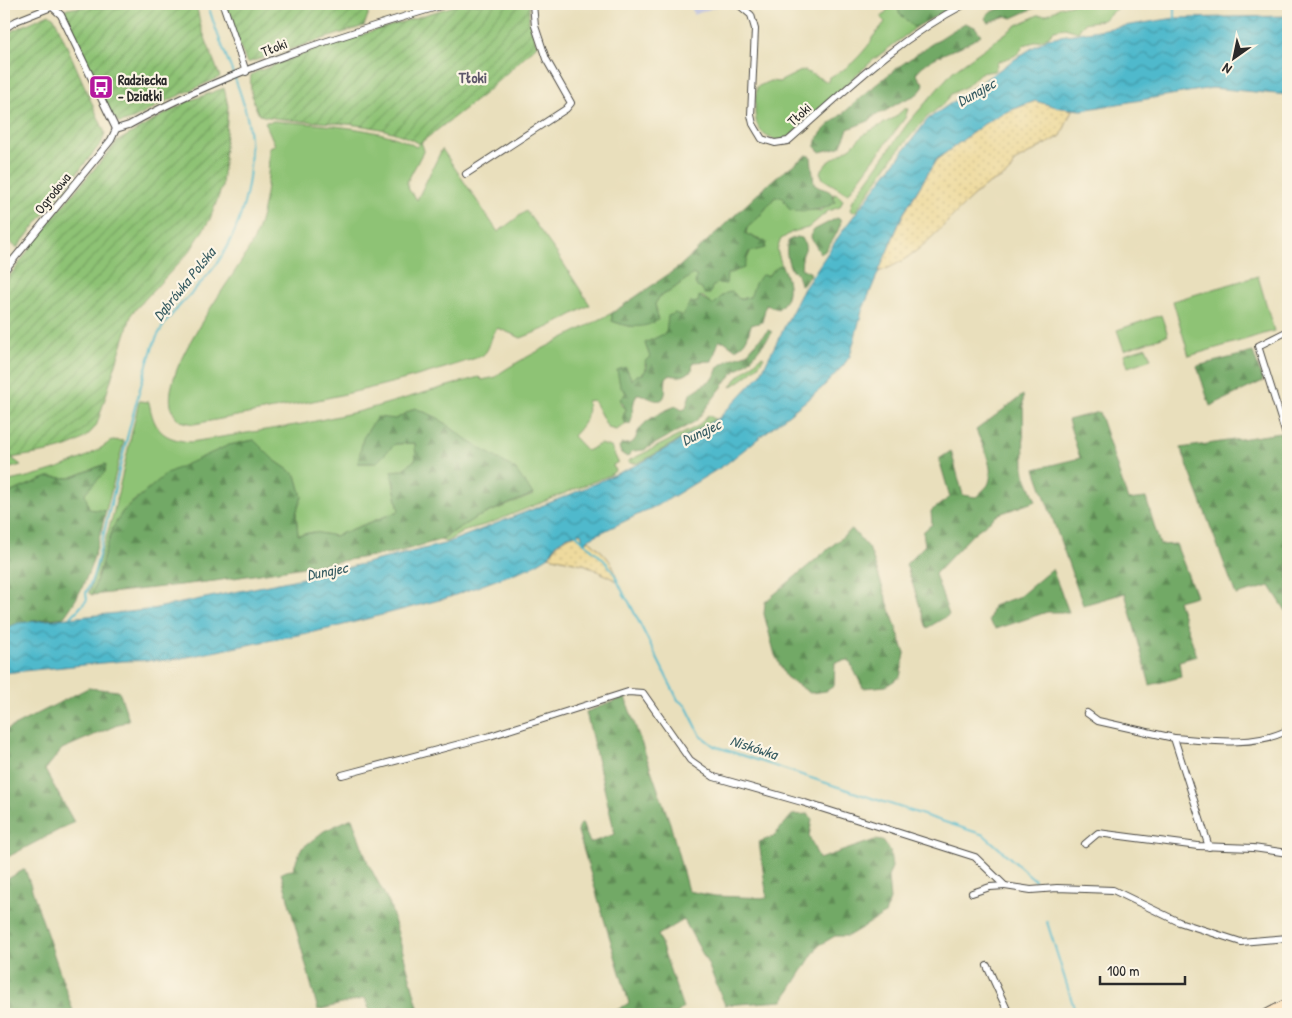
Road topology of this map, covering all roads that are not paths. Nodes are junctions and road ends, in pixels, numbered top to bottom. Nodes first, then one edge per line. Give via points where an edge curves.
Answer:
1 (53, 4) edge
2 (223, 4) edge
3 (447, 4) edge
4 (533, 4) edge
5 (738, 4) edge
6 (966, 4) edge
7 (4, 29) edge
8 (243, 72) junction
9 (116, 129) junction
10 (466, 174) dead end
11 (4, 271) edge
12 (1288, 331) edge
13 (1288, 441) edge
14 (1087, 713) dead end
15 (1288, 730) edge
16 (1174, 738) junction
17 (342, 775) dead end
18 (1085, 844) dead end
19 (1209, 847) junction
20 (1288, 853) edge
21 (1005, 886) junction
22 (972, 893) dead end
23 (1288, 938) edge
24 (987, 966) dead end
25 (1288, 1003) edge
26 (1009, 1014) edge
27 (1267, 1014) edge

1 - 7 street
1 - 9 street
2 - 8 street
3 - 8 street, Tłoki via 319,44
4 - 10 street via 535,26 546,59 571,103
5 - 6 street, Tłoki via 751,15 755,29 753,124 762,138 782,144 893,48
8 - 9 street, Tłoki
9 - 11 street, Ogrodowa via 111,140
12 - 13 street via 1258,346
14 - 16 street via 1098,721
15 - 16 street via 1273,738 1211,741
16 - 19 street
17 - 21 street via 490,736 628,692 643,693 690,760 714,777 975,857
18 - 19 street via 1098,833
19 - 20 street
21 - 22 street
21 - 23 street via 1031,890 1113,890 1179,922 1241,942
24 - 26 street
25 - 27 street

